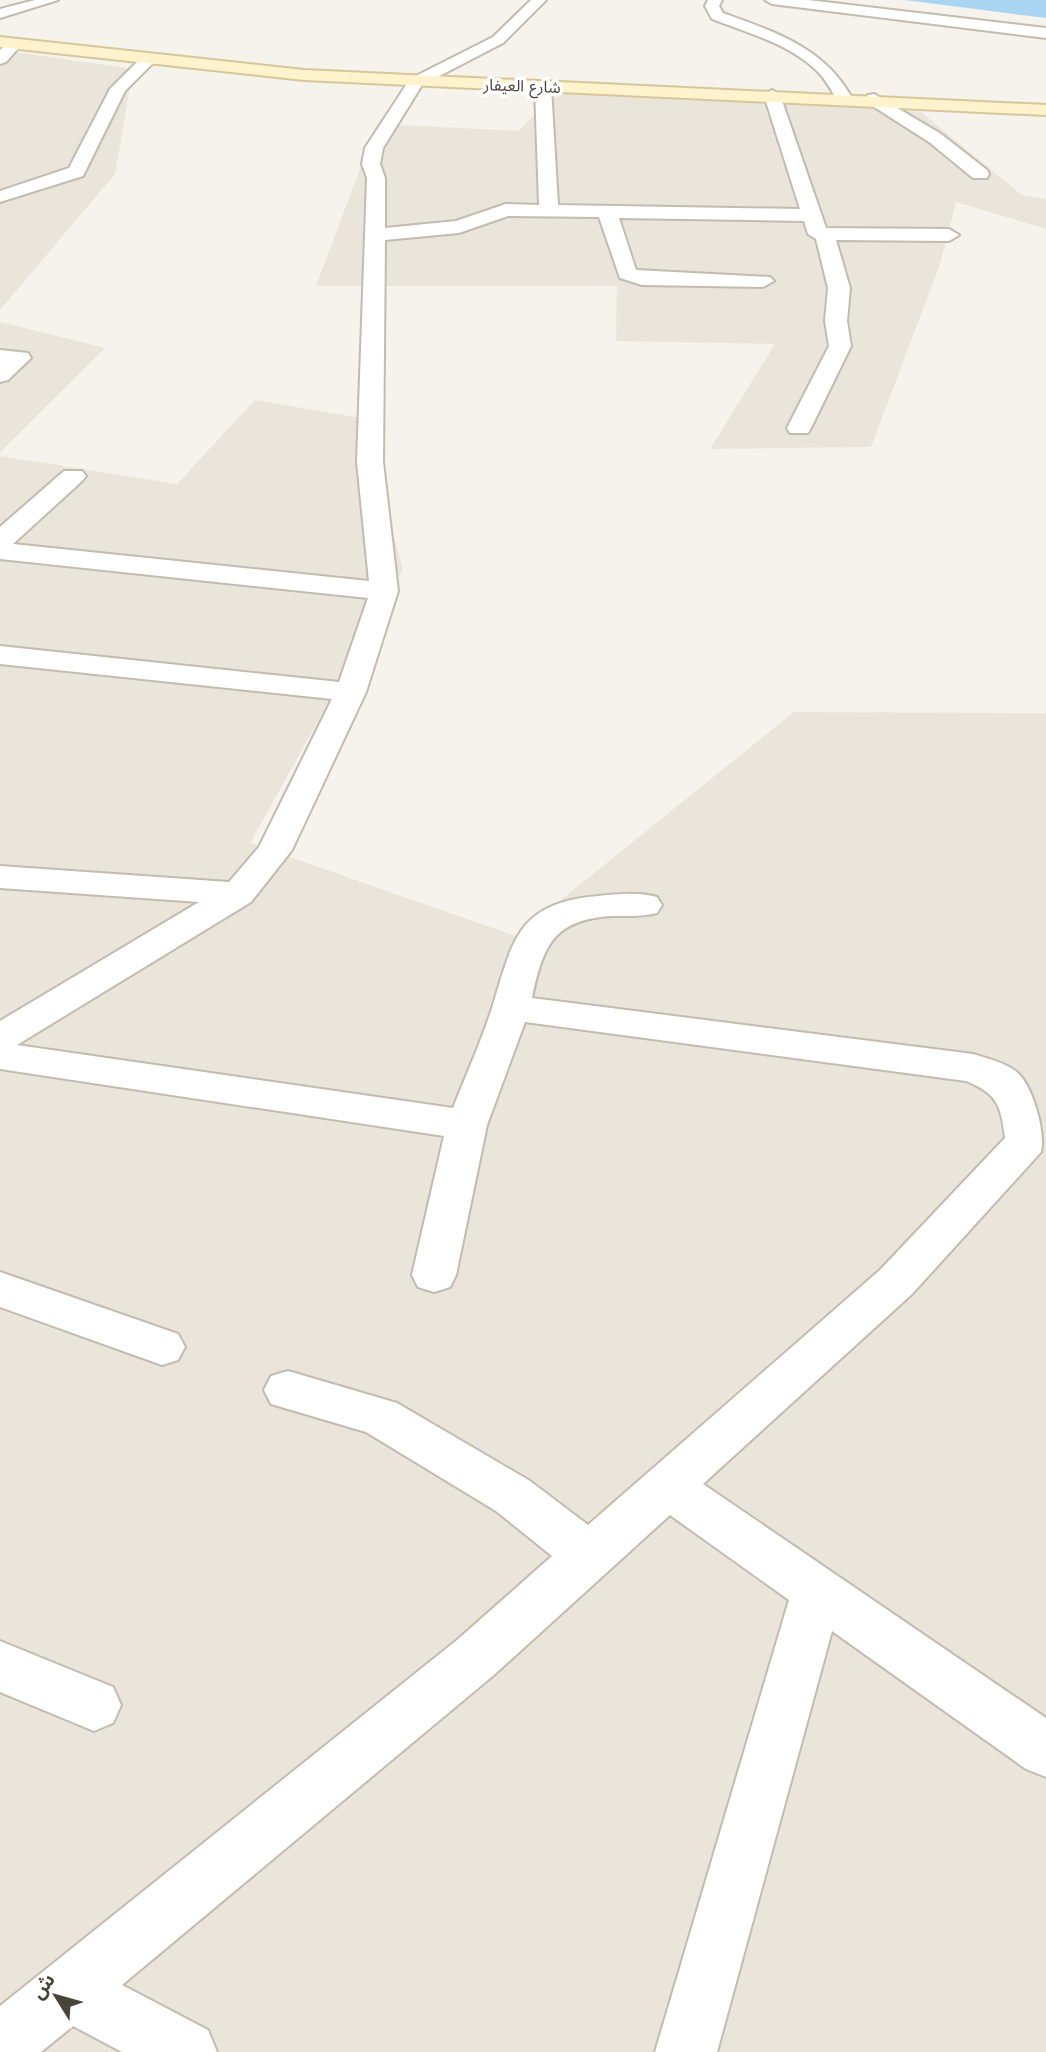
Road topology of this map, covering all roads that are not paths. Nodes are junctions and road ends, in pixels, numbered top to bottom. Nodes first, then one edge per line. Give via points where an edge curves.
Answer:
1 (51, 0) edge
2 (539, 0) edge
3 (715, 0) edge
4 (772, 0) edge
5 (0, 14) edge
6 (1046, 33) edge
7 (7, 43) edge
8 (0, 59) edge
9 (148, 60) junction
10 (416, 82) junction
11 (543, 87) junction
12 (772, 95) junction
13 (844, 98) junction
14 (874, 99) junction
15 (1046, 110) edge
16 (980, 174) dead end
17 (1, 203) edge
18 (549, 211) junction
19 (607, 211) junction
20 (812, 215) junction
21 (374, 235) junction
22 (949, 235) dead end
23 (825, 237) junction
24 (763, 281) dead end
25 (0, 357) edge
26 (0, 375) edge
27 (799, 428) dead end
28 (73, 476) dead end
29 (0, 541) edge
30 (0, 551) edge
31 (384, 591) junction
32 (0, 655) edge
33 (351, 692) junction
34 (0, 877) edge
35 (238, 894) junction
36 (644, 905) dead end
37 (511, 1008) junction
38 (0, 1038) edge
39 (0, 1056) edge
40 (467, 1125) junction
41 (434, 1275) dead end
42 (0, 1289) edge
43 (162, 1347) dead end
44 (288, 1390) dead end
45 (667, 1486) junction
46 (590, 1556) junction
47 (817, 1591) junction
48 (0, 1666) edge
49 (94, 1705) dead end
50 (1046, 1750) edge
51 (68, 1990) junction
52 (0, 2046) edge
53 (186, 2052) edge
54 (686, 2052) edge

1 - 5 street
2 - 10 street via 498,40
3 - 13 street via 712,6 717,16 815,59 837,80
4 - 6 street
7 - 8 street
7 - 9 main road, شارع العيفار
9 - 10 main road, شارع العيفار
9 - 17 street via 118,89 76,172
10 - 11 main road, شارع العيفار
10 - 21 street via 374,148
11 - 12 main road, شارع العيفار
11 - 18 street
12 - 13 main road, شارع العيفار
12 - 20 street
13 - 14 main road, شارع العيفار
14 - 15 main road, شارع العيفار
14 - 16 street
18 - 19 street
18 - 21 street via 506,210 459,227
19 - 20 street
19 - 24 street via 627,274 642,279
20 - 23 street via 818,234
21 - 31 street via 370,462
22 - 23 street
23 - 27 street via 839,288 836,321 840,346
25 - 26 street via 20,358
28 - 29 street
30 - 31 street
31 - 33 street
32 - 33 street
33 - 35 street via 275,850
34 - 35 street
35 - 38 street
36 - 37 street via 608,905 564,912 547,920 533,935 518,966
37 - 40 street
37 - 45 street via 973,1068 1002,1080 1022,1114 1026,1142 895,1282
39 - 40 street
40 - 41 street
42 - 43 street
44 - 46 street via 380,1417 513,1496
45 - 46 street
45 - 47 street
46 - 51 street via 476,1657
47 - 50 street
47 - 54 street
48 - 49 street
51 - 52 street
51 - 53 street

